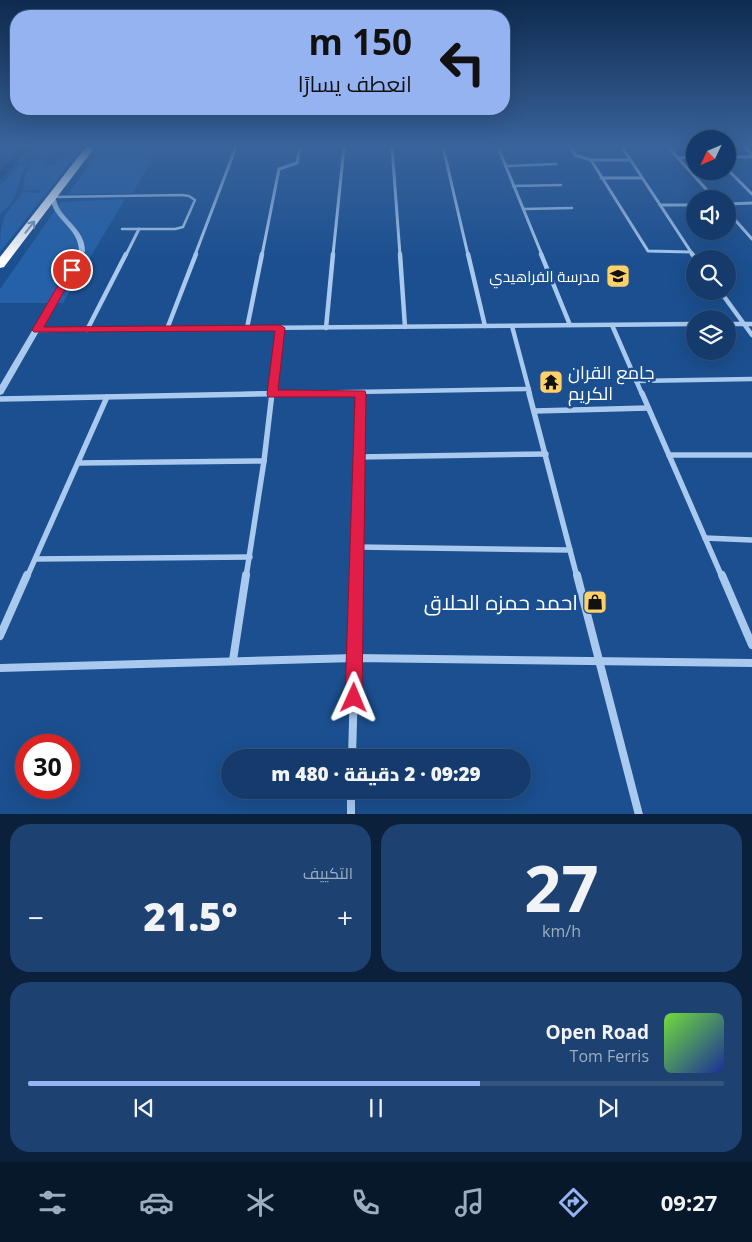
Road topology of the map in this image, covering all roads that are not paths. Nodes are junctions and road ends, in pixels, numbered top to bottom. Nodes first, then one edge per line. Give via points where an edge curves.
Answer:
1 (62, 185) edge
2 (222, 185) edge
3 (276, 185) edge
4 (340, 185) edge
5 (395, 185) edge
6 (452, 185) edge
7 (561, 185) dead end
8 (605, 185) edge
9 (647, 185) edge
10 (743, 185) edge
11 (513, 186) joint
12 (752, 194) edge
13 (53, 197) junction
14 (752, 203) edge
15 (736, 204) edge
16 (660, 205) junction
17 (686, 205) edge
18 (523, 208) junction
19 (572, 208) dead end
20 (736, 221) edge
21 (122, 229) dead end
22 (139, 229) junction
23 (752, 239) edge
24 (690, 250) edge
25 (686, 252) edge
26 (0, 265) edge
27 (727, 300) edge
28 (686, 324) edge
29 (736, 324) edge
30 (744, 324) junction
31 (752, 324) edge
32 (570, 325) junction
33 (612, 325) junction
34 (485, 326) junction
35 (512, 326) junction
36 (406, 327) junction
37 (247, 328) junction
38 (280, 328) junction
39 (326, 328) junction
40 (167, 329) junction
41 (37, 330) junction
42 (87, 330) junction
43 (752, 335) edge
44 (752, 379) edge
45 (636, 381) junction
46 (529, 389) junction
47 (0, 392) edge
48 (272, 394) junction
49 (361, 394) junction
50 (107, 397) junction
51 (0, 399) edge
52 (648, 408) junction
53 (534, 411) junction
54 (546, 454) junction
55 (668, 455) junction
56 (752, 455) edge
57 (359, 457) junction
58 (264, 461) junction
59 (78, 463) junction
60 (705, 538) junction
61 (752, 540) edge
62 (357, 547) junction
63 (570, 550) junction
64 (250, 557) junction
65 (36, 559) junction
66 (0, 636) edge
67 (752, 645) edge
68 (355, 658) junction
69 (233, 660) junction
70 (599, 661) junction
71 (752, 663) edge
72 (0, 668) edge
73 (352, 749) edge
74 (351, 799) edge
75 (351, 814) edge
76 (639, 814) edge

1 - 13 highway
2 - 40 street
3 - 37 street
4 - 39 street
5 - 36 street
6 - 34 street
7 - 11 lane
8 - 25 street via 648,251
9 - 16 street
10 - 12 street
11 - 18 street
13 - 22 lane via 182,195 195,200 183,227
26 -> 13 highway
13 - 41 street via 56,210 80,238 83,247
14 - 15 street
16 - 17 street
16 - 24 street
18 - 19 lane
18 - 32 street
20 - 23 street
21 - 22 lane
22 - 42 street
27 - 30 street
28 - 33 street
29 - 30 street
30 - 31 street
30 - 43 street
32 - 33 street
32 - 35 street
33 - 45 street
34 - 35 street
34 - 36 street
35 - 46 street
36 - 39 street
37 - 38 street
37 - 40 street
38 - 39 street
38 - 48 street
40 - 42 street
41 - 42 street
41 - 47 street
44 - 45 street
45 - 52 street
46 - 49 street
46 - 53 street
48 - 49 street
48 - 50 street
48 - 58 street
49 - 57 street
50 - 51 street
50 - 59 street
52 - 53 street
52 - 55 street
53 - 54 street
54 - 57 street
54 - 63 street
55 - 56 street
55 - 60 street
57 - 62 street
58 - 59 street
58 - 64 street
59 - 65 street
60 - 61 street
60 - 67 street
62 - 63 street
62 - 68 street
63 - 70 street
64 - 65 street
64 - 69 street
65 - 66 street
68 - 69 street
68 - 70 street
68 - 73 street
69 - 72 street
70 - 71 street
70 - 76 street
74 - 75 street

